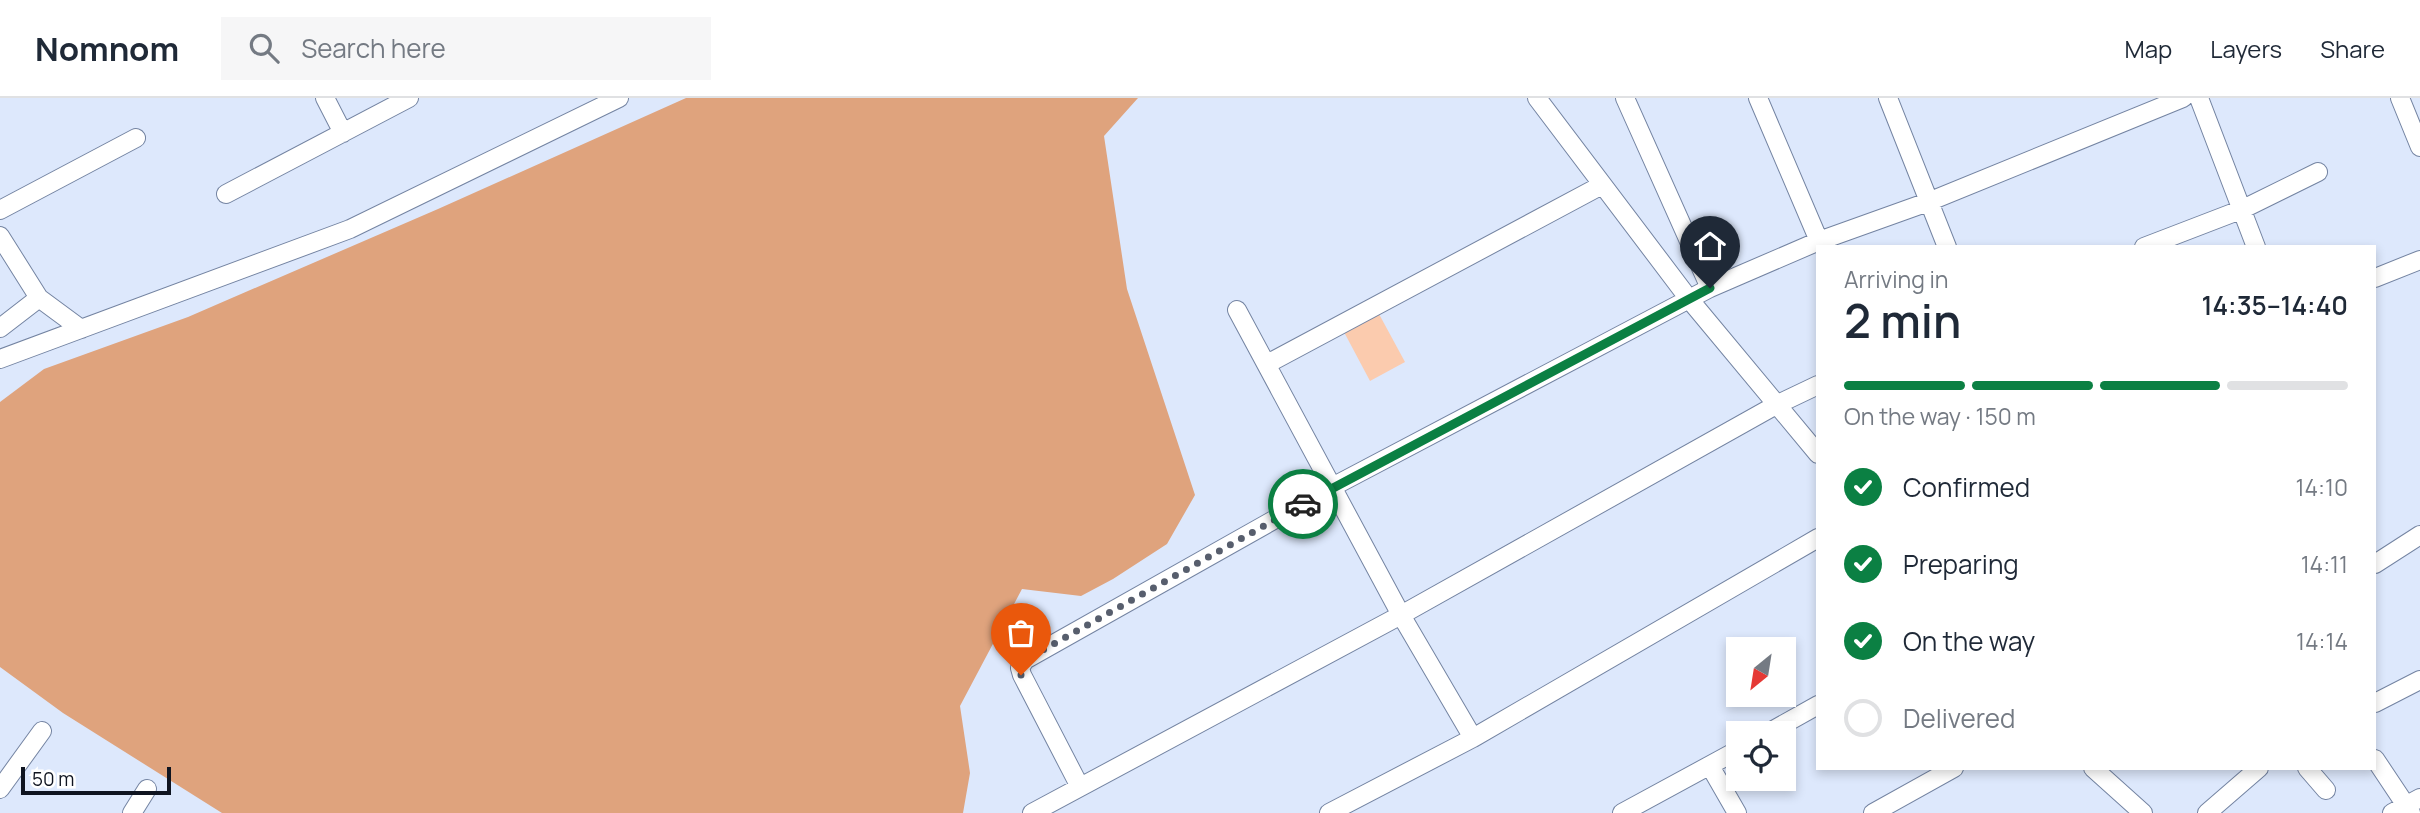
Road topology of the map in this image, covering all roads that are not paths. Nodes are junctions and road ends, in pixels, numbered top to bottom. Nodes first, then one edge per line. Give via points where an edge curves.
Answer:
1 (325, 98) edge
2 (409, 98) edge
3 (619, 98) edge
4 (1537, 98) edge
5 (1625, 98) edge
6 (1758, 98) edge
7 (1888, 98) edge
8 (2183, 98) edge
9 (2199, 98) edge
10 (2400, 98) edge
11 (343, 133) junction
12 (136, 138) dead end
13 (2420, 147) edge
14 (2318, 172) dead end
15 (1602, 184) junction
16 (226, 194) dead end
17 (1928, 202) junction
18 (2243, 209) junction
19 (0, 210) edge
20 (0, 236) edge
21 (1819, 241) junction
22 (1946, 245) edge
23 (2149, 245) edge
24 (2255, 245) edge
25 (2420, 260) edge
26 (2376, 278) edge
27 (1710, 288) junction
28 (39, 299) junction
29 (1689, 299) junction
30 (1237, 310) dead end
31 (0, 328) edge
32 (81, 329) junction
33 (0, 359) edge
34 (1267, 364) junction
35 (1816, 386) edge
36 (1776, 405) junction
37 (1816, 452) edge
38 (1334, 486) junction
39 (2420, 535) edge
40 (1816, 539) edge
41 (2376, 563) edge
42 (1401, 615) junction
43 (2420, 680) edge
44 (2376, 702) edge
45 (1816, 706) edge
46 (1789, 721) edge
47 (42, 731) dead end
48 (1473, 738) junction
49 (1726, 757) edge
50 (2376, 760) edge
51 (1710, 766) junction
52 (1950, 770) edge
53 (2257, 770) edge
54 (2309, 770) edge
55 (2115, 774) edge
56 (1080, 787) junction
57 (0, 789) edge
58 (147, 789) dead end
59 (2326, 790) dead end
60 (2407, 807) edge
61 (132, 813) edge
62 (1032, 813) edge
63 (1329, 813) edge
64 (1622, 813) edge
65 (1737, 813) edge
66 (1873, 813) edge
67 (2143, 813) edge
68 (2207, 813) edge

1 - 11 street
2 - 11 street
3 - 32 street via 350,229
4 - 15 street
5 - 27 street
6 - 21 street
7 - 17 street
8 - 17 street
9 - 18 street
10 - 13 street
11 - 16 street
12 - 19 street
14 - 18 street
15 - 29 street
15 - 34 street
17 - 21 street
17 - 22 street
18 - 23 street
18 - 24 street
20 - 28 street
21 - 27 street
25 - 26 street
27 - 29 street
28 - 31 street
28 - 32 street
29 - 36 street
29 - 38 street
30 - 34 street
32 - 33 street
34 - 38 street
35 - 36 street
36 - 37 street
36 - 42 street
38 - 42 street
38 - 56 street via 1021,664 1021,675
39 - 41 street
40 - 48 street
42 - 48 street
42 - 56 street
43 - 44 street
45 - 46 street
47 - 57 street
48 - 63 street
49 - 51 street
50 - 60 street
51 - 64 street
51 - 65 street
52 - 66 street
53 - 68 street
54 - 59 street
55 - 67 street
56 - 62 street
58 - 61 street

